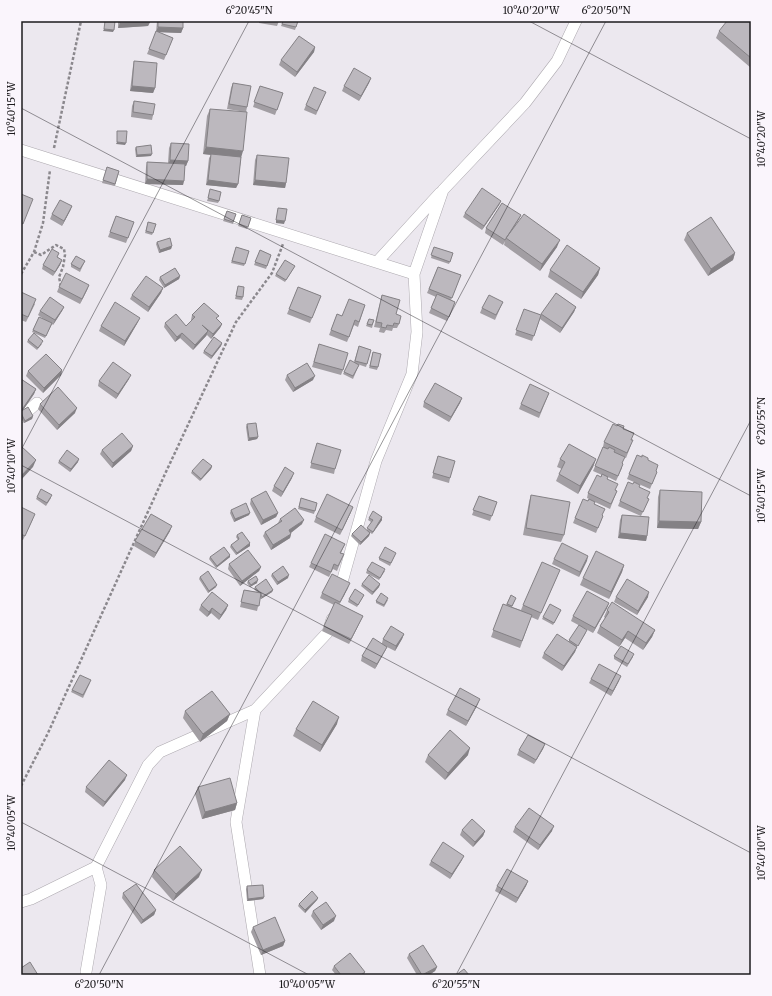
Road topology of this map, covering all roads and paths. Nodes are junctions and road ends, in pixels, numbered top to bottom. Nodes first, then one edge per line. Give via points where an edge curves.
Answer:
1 (81, 21) edge
2 (576, 21) edge
3 (21, 150) edge
4 (51, 160) junction
5 (443, 190) junction
6 (287, 234) junction
7 (34, 252) junction
8 (377, 262) junction
9 (21, 274) edge
10 (414, 274) junction
11 (62, 293) edge
12 (37, 403) dead end
13 (21, 417) edge
14 (255, 710) junction
15 (21, 786) edge
16 (96, 867) junction
17 (21, 902) edge
18 (86, 972) dead end
19 (260, 975) edge

1 - 4 path
2 - 5 street via 557,61 525,103
3 - 4 street
4 - 6 street
4 - 7 path via 43,223
5 - 8 street
5 - 10 street
6 - 8 street
6 - 15 path via 272,273 236,322 48,733
7 - 9 path
7 - 11 path via 41,255 56,245 64,249 63,267 59,277
8 - 10 street
10 - 14 street via 418,332 412,374 376,461 328,632
12 - 13 street
14 - 16 street via 160,752 148,765
14 - 19 street via 236,822
16 - 17 street
16 - 18 street via 101,885

